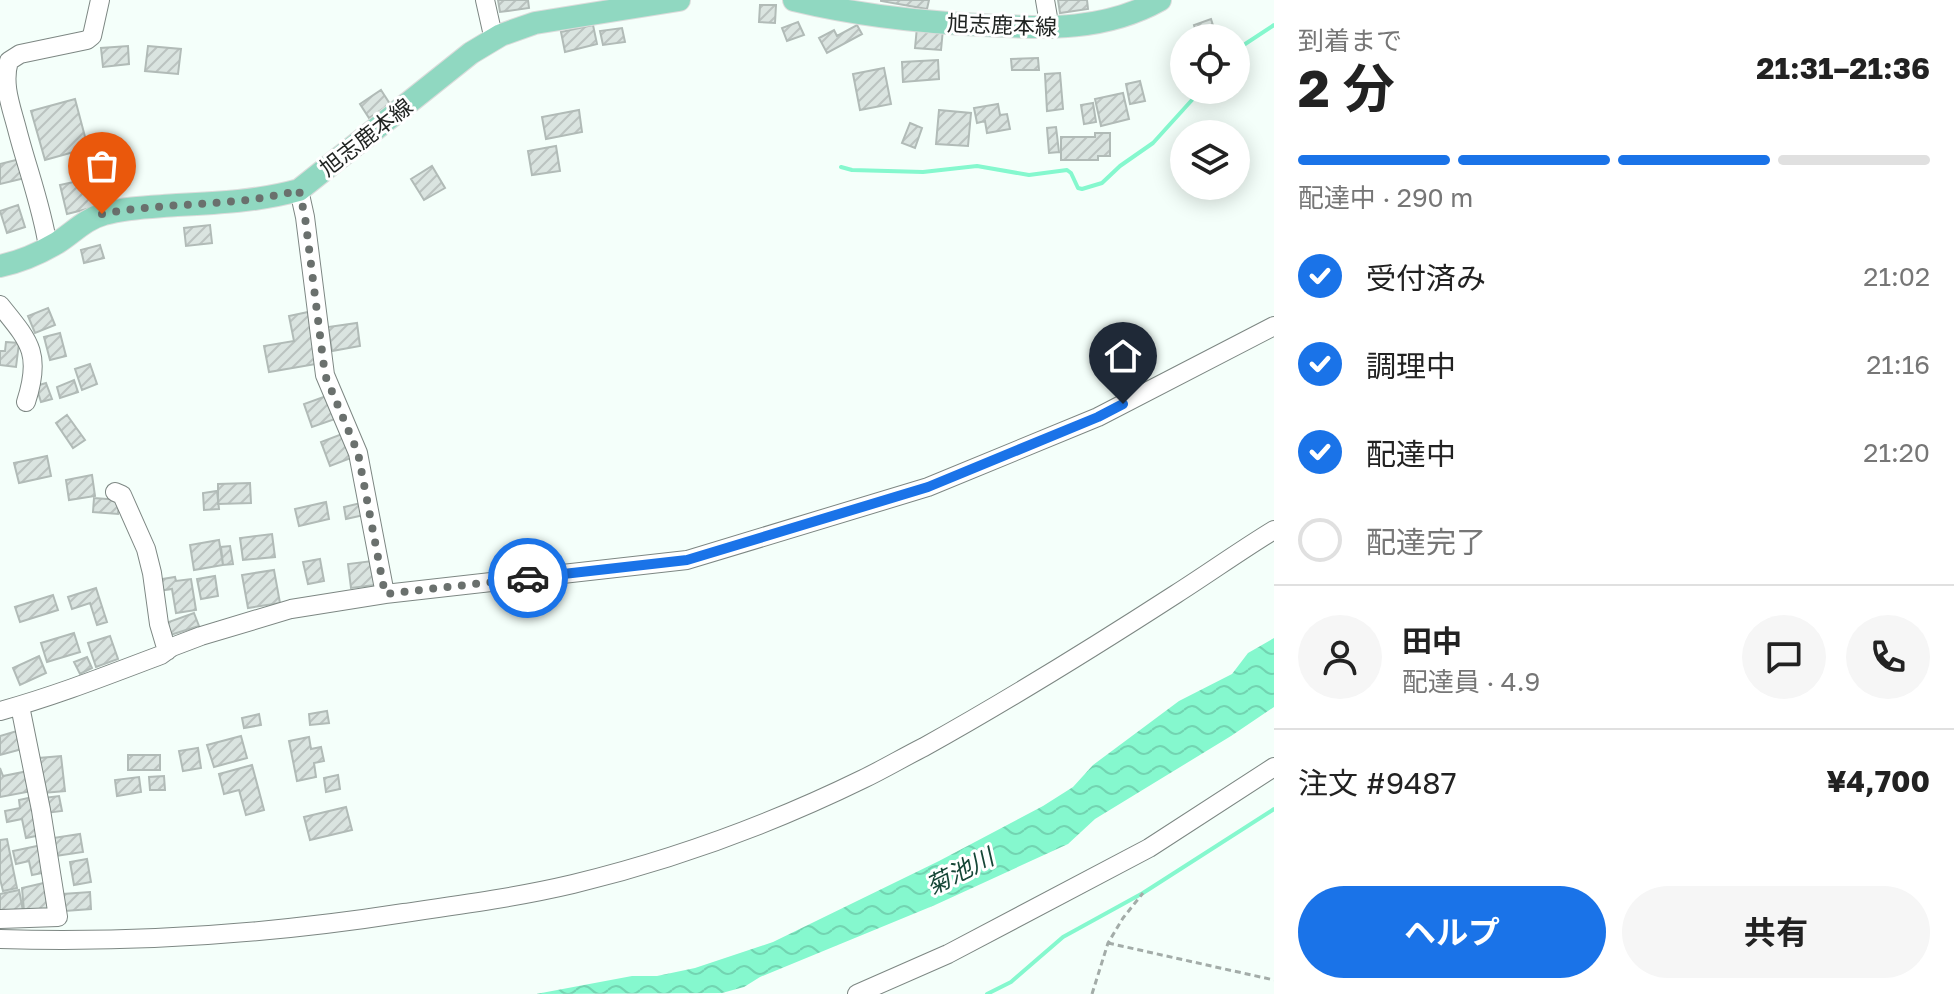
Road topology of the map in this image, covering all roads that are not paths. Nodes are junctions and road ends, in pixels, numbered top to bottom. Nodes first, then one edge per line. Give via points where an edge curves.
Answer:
1 (100, 0) edge
2 (485, 0) edge
3 (679, 0) edge
4 (794, 0) edge
5 (1045, 0) edge
6 (1160, 0) edge
7 (1050, 29) junction
8 (494, 40) junction
9 (299, 190) junction
10 (48, 247) junction
11 (0, 266) edge
12 (0, 305) edge
13 (1274, 326) edge
14 (26, 402) dead end
15 (115, 492) dead end
16 (1274, 530) edge
17 (385, 594) junction
18 (167, 651) junction
19 (20, 706) junction
20 (0, 711) edge
21 (1274, 767) edge
22 (0, 919) edge
23 (0, 939) edge
24 (857, 994) edge

1 - 10 street via 95,29 87,40 20,54 9,61 5,74
2 - 8 street
3 - 8 main road, 旭志鹿本線 via 535,23
4 - 7 main road, 旭志鹿本線 via 886,18
5 - 7 street
6 - 7 main road, 旭志鹿本線 via 1120,18
8 - 9 main road, 旭志鹿本線
9 - 10 main road, 旭志鹿本線 via 272,198 102,214
9 - 17 street via 325,375 358,453
10 - 11 main road, 旭志鹿本線
12 - 14 street via 32,352
13 - 17 street via 1098,417 898,497 687,560
15 - 18 street via 122,495 146,549
16 - 23 street via 1029,686 879,771 801,808 677,854 572,884 339,923 182,937
17 - 18 street via 291,609
18 - 19 street
19 - 20 street
19 - 22 street via 58,917
21 - 24 street via 1149,848 948,954

